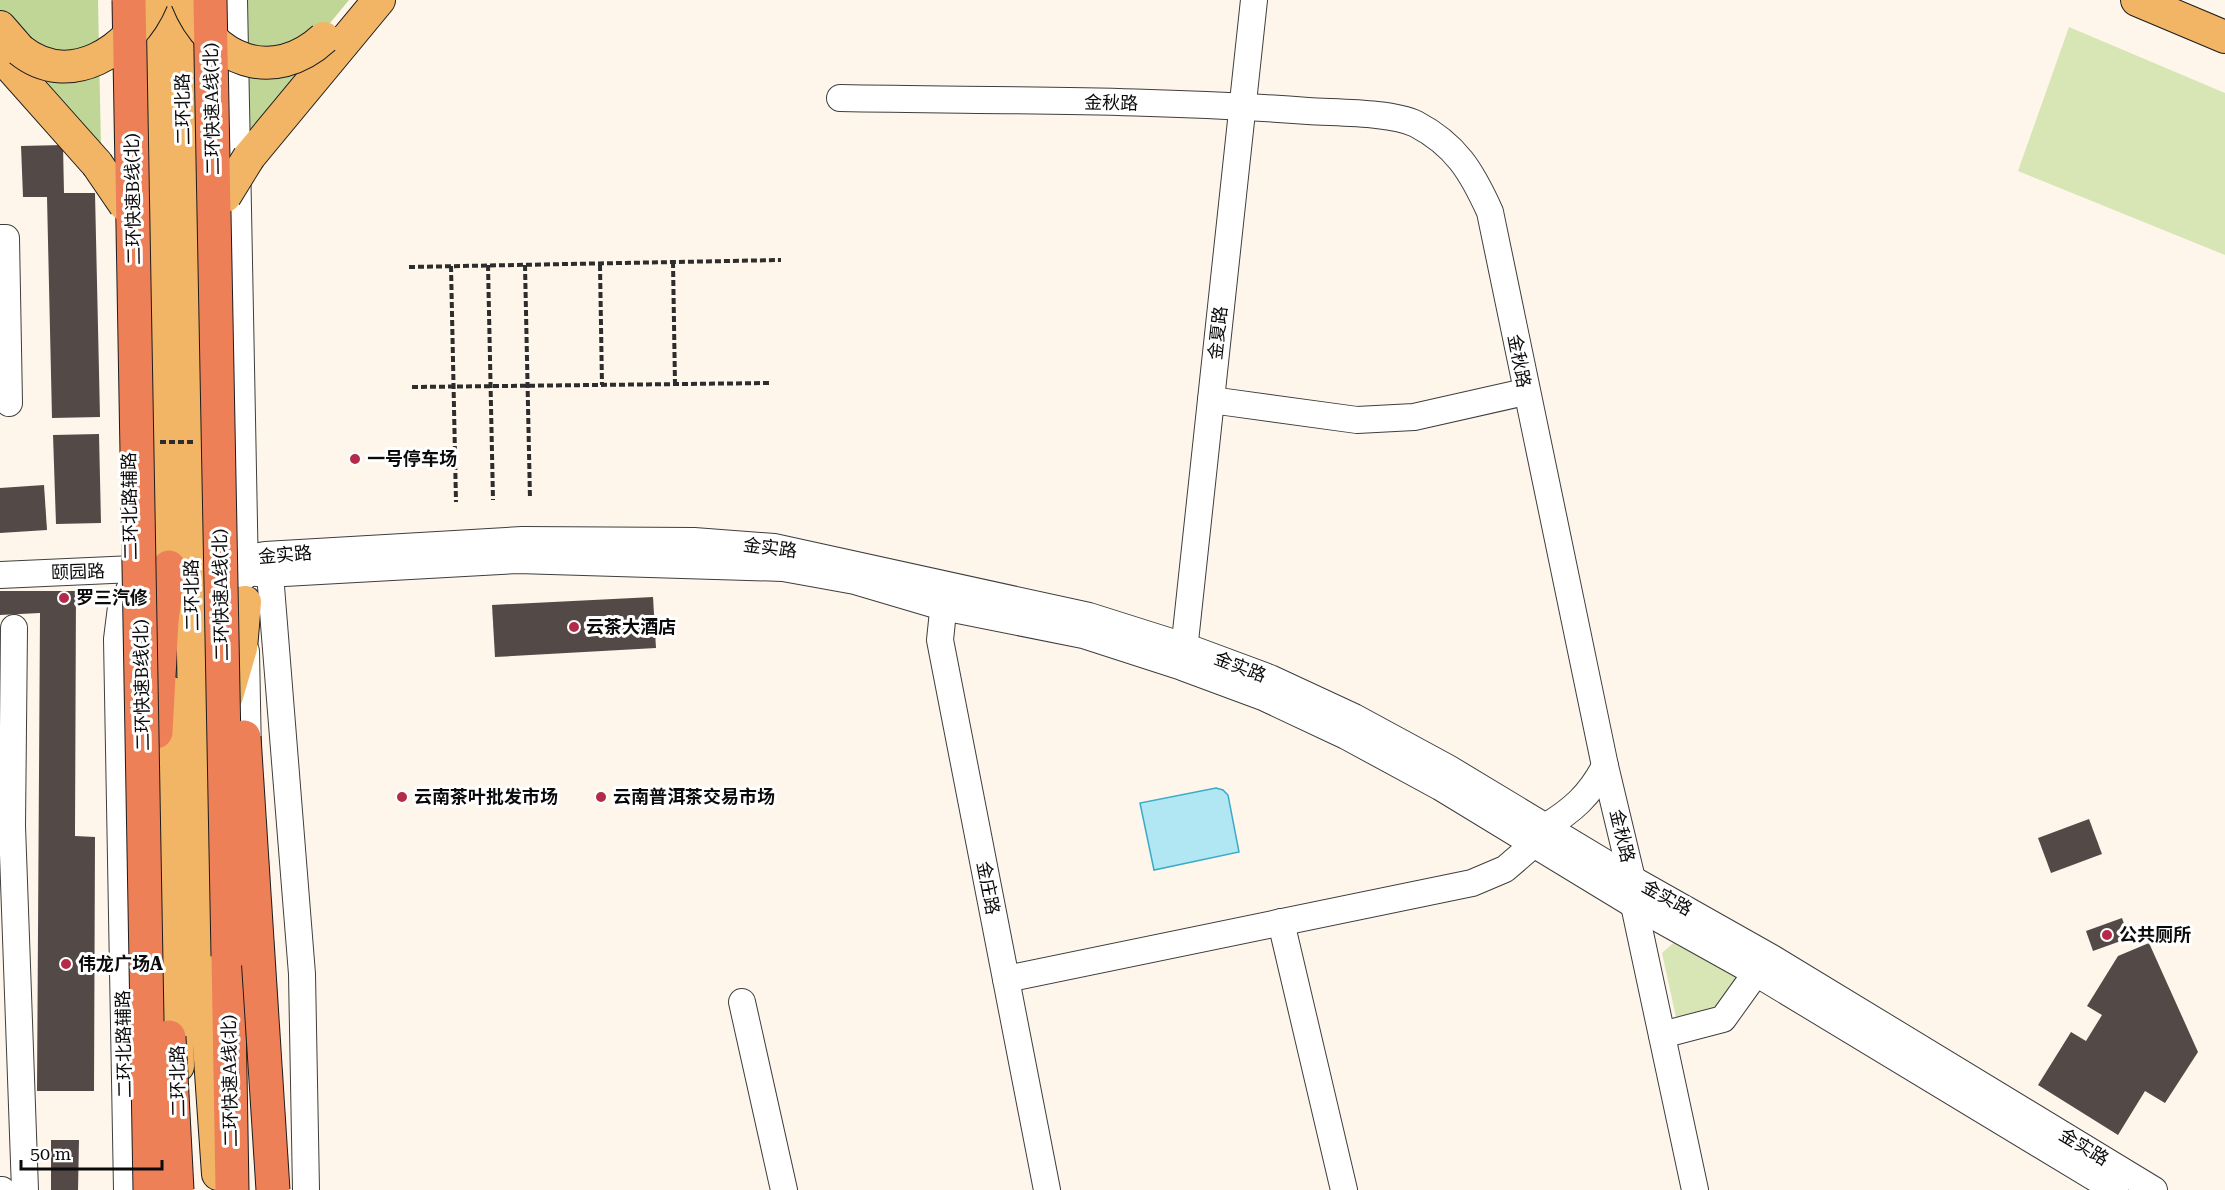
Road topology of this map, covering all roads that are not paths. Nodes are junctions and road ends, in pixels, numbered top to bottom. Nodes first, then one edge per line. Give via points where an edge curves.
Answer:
1 (120, 0) edge
2 (129, 0) edge
3 (152, 0) edge
4 (158, 0) edge
5 (181, 0) edge
6 (187, 0) edge
7 (210, 0) edge
8 (234, 0) edge
9 (355, 0) edge
10 (379, 0) edge
11 (1254, 0) edge
12 (2137, 0) edge
13 (2225, 38) edge
14 (7, 44) edge
15 (840, 98) dead end
16 (1243, 106) junction
17 (172, 118) junction
18 (0, 238) edge
19 (176, 322) junction
20 (1526, 392) junction
21 (1211, 400) junction
22 (9, 403) dead end
23 (210, 430) junction
24 (243, 506) junction
25 (139, 538) junction
26 (453, 544) junction
27 (180, 567) junction
28 (270, 574) junction
29 (0, 575) edge
30 (131, 578) junction
31 (245, 578) junction
32 (945, 596) junction
33 (14, 628) dead end
34 (1183, 656) junction
35 (156, 740) junction
36 (1605, 766) junction
37 (175, 819) junction
38 (6, 826) edge
39 (1539, 836) junction
40 (1632, 879) junction
41 (1634, 905) junction
42 (1281, 922) junction
43 (1756, 973) junction
44 (1006, 979) junction
45 (742, 1002) dead end
46 (19, 1025) junction
47 (1662, 1035) junction
48 (0, 1045) edge
49 (25, 1190) edge
50 (127, 1190) edge
51 (150, 1190) edge
52 (157, 1190) edge
53 (179, 1190) edge
54 (219, 1190) edge
55 (233, 1190) edge
56 (273, 1190) edge
57 (306, 1190) edge
58 (784, 1190) edge
59 (1047, 1190) edge
60 (1344, 1190) edge
61 (1695, 1190) edge
62 (2115, 1190) edge
63 (2154, 1190) edge

1 - 30 street, 二环北路辅路
2 - 25 highway, 二环快速B线(北), bridge
3 - 14 main road, bridge via 131,35 98,59 74,66 50,65
4 - 17 main road, 二环北路
5 - 17 main road, 二环北路
6 - 9 main road, bridge via 198,22 216,43 250,62 269,64 288,61 306,52 324,38
7 - 23 highway, 二环快速A线(北), bridge
8 - 24 street
10 - 19 main road, bridge via 249,157 225,196
11 - 16 street, 金夏路
12 - 13 main road
14 - 19 main road, bridge via 125,205
15 - 16 street, 金秋路
16 - 20 street, 金秋路 via 1386,118 1413,123 1447,143 1473,176 1490,212
16 - 21 street, 金夏路
17 - 19 main road, 二环北路
18 - 22 street via 6,238
19 - 27 main road, 二环北路
20 - 21 street via 1414,417 1357,420
20 - 36 street, 金秋路
21 - 34 street, 金夏路
23 - 55 highway, 二环快速A线(北), bridge
23 - 56 highway, bridge via 249,795
24 - 26 street via 254,527 277,539 404,533
24 - 31 street
25 - 51 highway, 二环快速B线(北), bridge
25 - 53 highway, bridge
26 - 31 street, 金实路 via 265,555
26 - 32 street, 金实路 via 522,540 694,541 788,549
27 - 30 street, 颐园路
27 - 31 street, 金实路
27 - 35 highway via 159,656
27 - 37 main road, 二环北路
28 - 31 street, 金实路
28 - 32 street, 金实路 via 518,560 691,563 783,568
28 - 57 street via 302,974
29 - 30 street, 颐园路
30 - 35 main road via 133,671
30 - 50 street, 二环北路辅路 via 121,607 117,639
31 - 37 main road via 241,648 203,769
31 - 55 street via 249,873
32 - 34 street, 金实路 via 1083,635
32 - 44 street, 金庄路 via 940,639
33 - 38 street
34 - 39 street, 金实路
35 - 37 highway
36 - 39 street via 1594,788
36 - 40 street, 金秋路
37 - 52 highway
37 - 53 main road, 二环北路
37 - 54 main road, 二环北路 via 204,997
38 - 46 street
39 - 40 street, 金实路
39 - 41 street, 金实路
39 - 42 street via 1505,869 1472,883
40 - 41 street, 金秋路
40 - 63 street, 金实路 via 1772,958
41 - 43 street, 金实路
41 - 47 street, 金秋路
42 - 44 street
42 - 60 street
43 - 47 street via 1723,1019
43 - 62 street, 金实路
44 - 59 street, 金庄路
45 - 58 street
46 - 48 street
46 - 49 street
47 - 61 street, 金秋路

